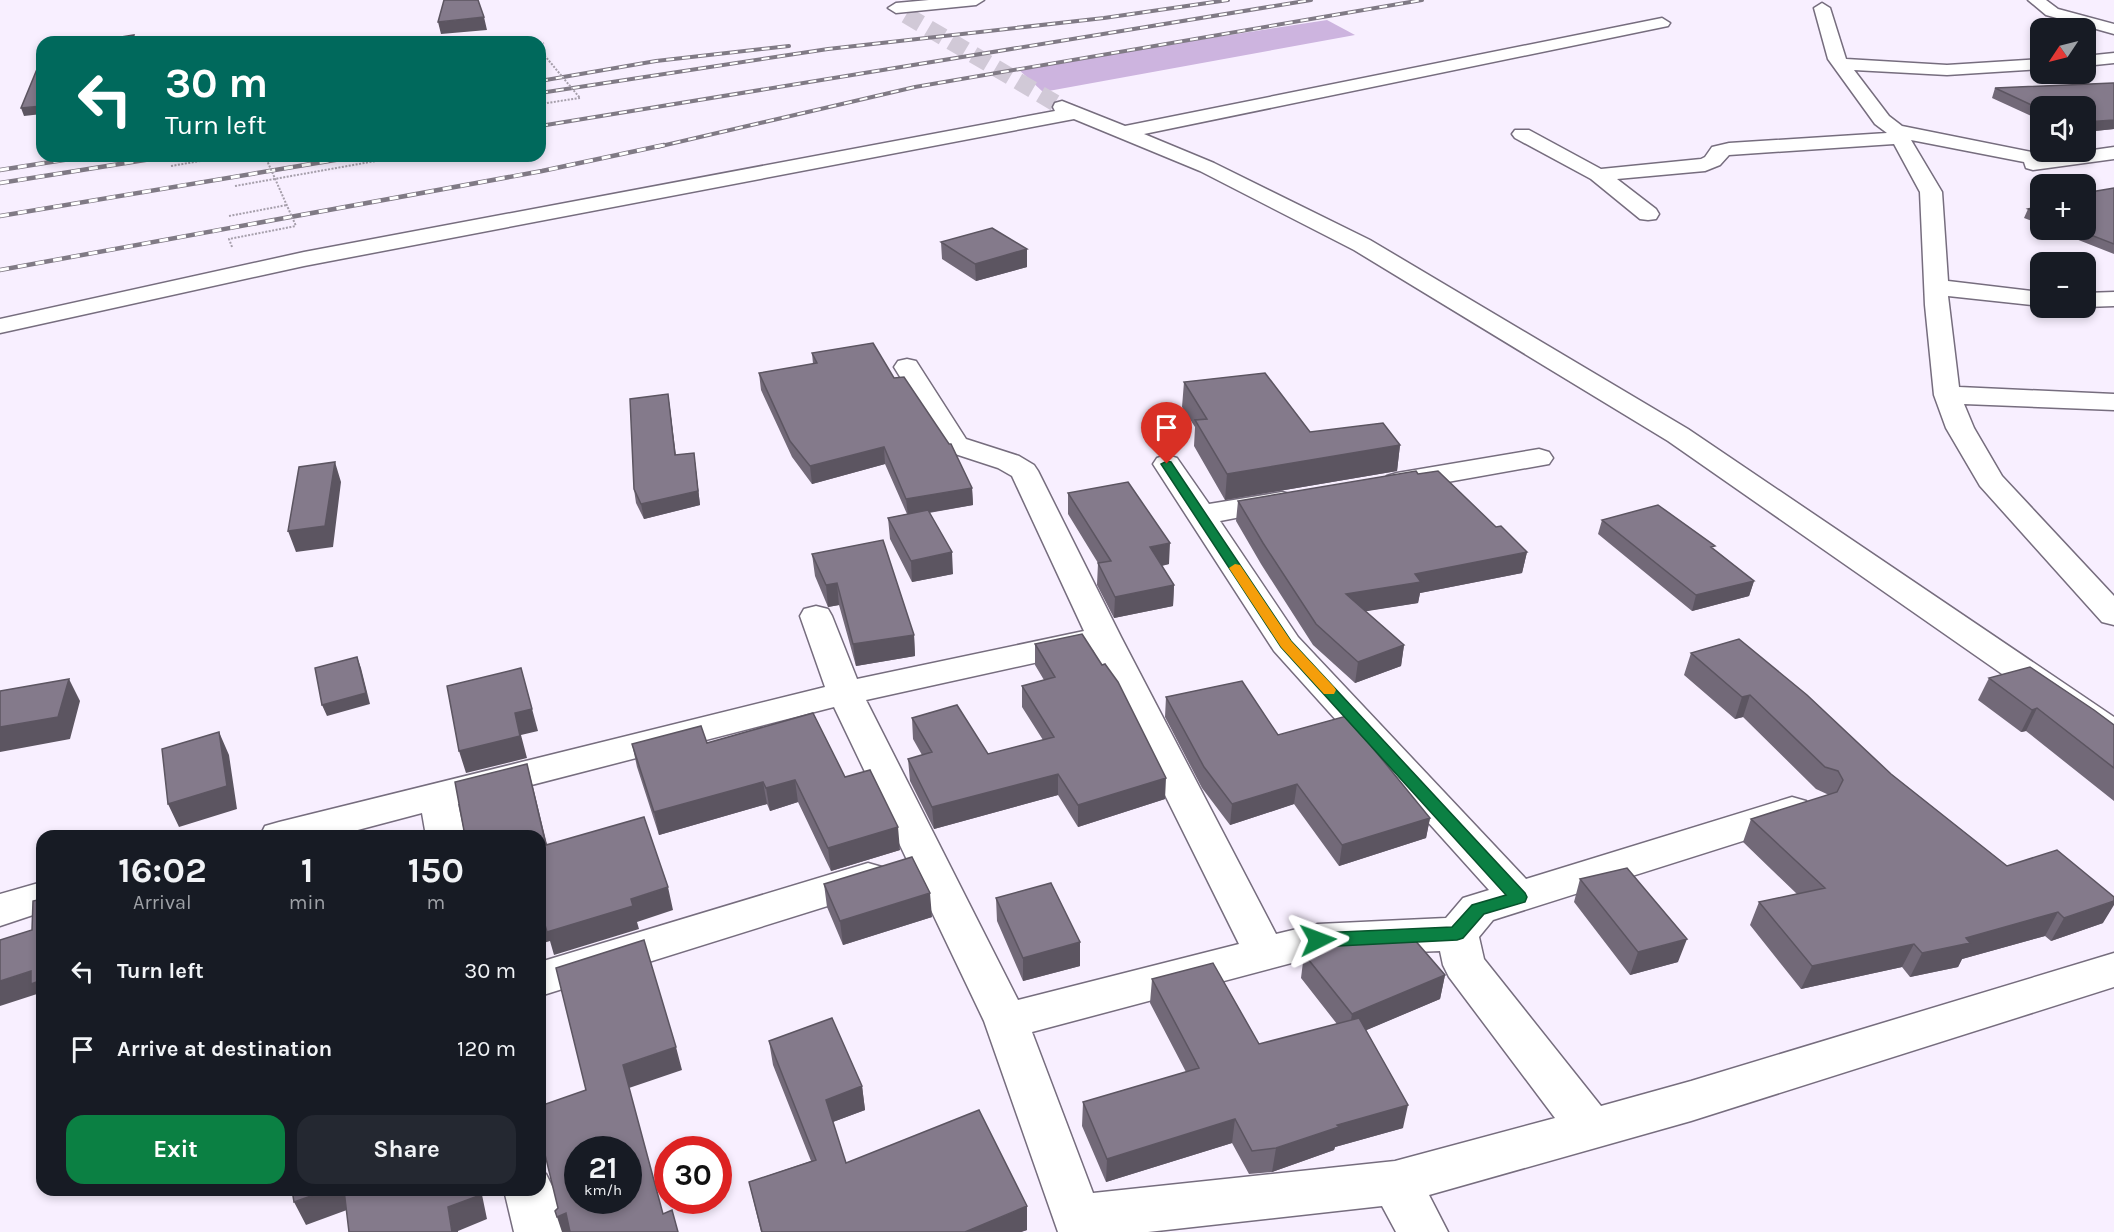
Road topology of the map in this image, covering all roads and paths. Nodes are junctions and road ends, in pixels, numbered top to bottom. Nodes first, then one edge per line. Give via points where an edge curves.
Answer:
1 (976, 0) edge
2 (2036, 0) edge
3 (896, 8) edge
4 (1822, 8) dead end
5 (1662, 23) dead end
6 (2114, 29) edge
7 (546, 57) edge
8 (2114, 58) edge
9 (2096, 60) edge
10 (1841, 64) junction
11 (2030, 65) edge
12 (546, 103) edge
13 (1124, 132) junction
14 (1522, 135) dead end
15 (1897, 135) junction
16 (2114, 153) edge
17 (2096, 156) edge
18 (2030, 158) edge
19 (195, 162) edge
20 (268, 162) edge
21 (370, 162) edge
22 (2053, 162) edge
23 (171, 166) dead end
24 (1998, 169) dead end
25 (1598, 175) junction
26 (276, 179) junction
27 (235, 186) dead end
28 (287, 205) junction
29 (1648, 214) dead end
30 (229, 216) dead end
31 (230, 239) dead end
32 (1936, 287) junction
33 (2030, 298) edge
34 (2114, 299) edge
35 (2096, 300) edge
36 (0, 327) edge
37 (907, 367) dead end
38 (1947, 395) junction
39 (2114, 402) edge
40 (1539, 458) dead end
41 (1167, 464) dead end
42 (1376, 485) edge
43 (1306, 497) edge
44 (1200, 515) junction
45 (2114, 615) edge
46 (816, 616) dead end
47 (1104, 638) junction
48 (845, 693) junction
49 (2114, 734) edge
50 (436, 795) junction
51 (1812, 804) edge
52 (302, 830) edge
53 (445, 830) edge
54 (926, 859) junction
55 (1519, 897) junction
56 (36, 899) edge
57 (0, 910) edge
58 (1457, 934) junction
59 (1265, 953) junction
60 (2114, 970) edge
61 (546, 978) edge
62 (1006, 1021) junction
63 (1591, 1129) junction
64 (1395, 1183) junction
65 (530, 1196) edge
66 (1080, 1225) edge
67 (539, 1232) edge
68 (1423, 1232) edge

1 - 3 street
2 - 6 street via 2052,12
4 - 10 street
5 - 13 street
7 - 12 path, bridge via 580,98
8 - 9 street
10 - 11 street via 1947,70
10 - 15 street
13 - 36 street via 1068,110 304,259
13 - 49 street via 1207,167 1362,245 1678,435
14 - 25 street
15 - 18 street
15 - 25 street via 1729,149 1719,152 1705,165
15 - 32 street via 1930,192
16 - 17 street
19 - 23 path
20 - 26 path, bridge
21 - 26 path
22 - 24 street
25 - 29 street
26 - 27 path
26 - 28 path, bridge
28 - 30 path
28 - 31 path, bridge via 296,226
32 - 33 street
32 - 38 street
34 - 35 street
37 - 47 street via 956,445 1015,463 1024,471
38 - 39 street
38 - 45 street via 1960,428 1990,480
40 - 42 street
41 - 44 street
43 - 44 street
44 - 55 street via 1286,644
46 - 48 street
47 - 48 street
47 - 59 street
48 - 50 street
48 - 54 street
50 - 52 street
50 - 53 street
51 - 55 street
54 - 61 street
54 - 62 street
55 - 58 street via 1478,909
56 - 57 street
58 - 59 street via 1318,940
58 - 63 street via 1464,965
59 - 62 street
60 - 63 street
62 - 66 street
63 - 64 street
64 - 66 street
64 - 68 street
65 - 67 street

